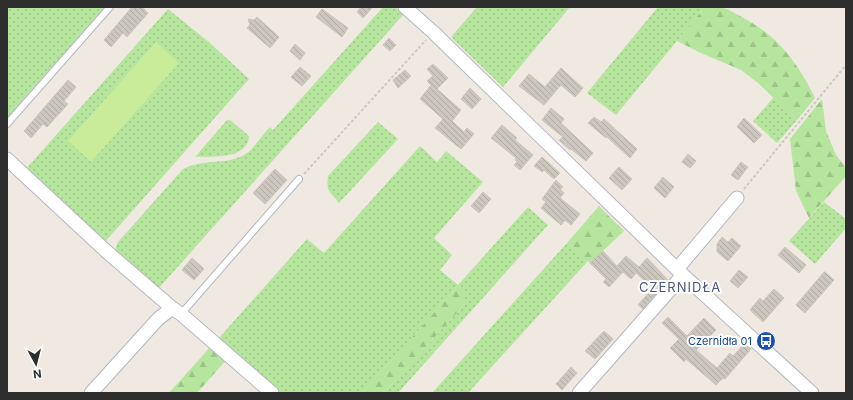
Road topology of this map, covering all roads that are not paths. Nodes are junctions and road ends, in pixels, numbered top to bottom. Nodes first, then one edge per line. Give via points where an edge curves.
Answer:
1 (110, 7) edge
2 (405, 7) edge
3 (7, 124) edge
4 (7, 159) edge
5 (299, 179) road end
6 (737, 198) road end
7 (680, 272) junction
8 (177, 311) junction
9 (91, 393) edge
10 (272, 393) edge
11 (579, 393) edge
12 (812, 393) edge

1 - 3 lane
2 - 7 street
4 - 8 street via 106,251
5 - 8 lane
6 - 7 street
7 - 11 street
7 - 12 street
8 - 9 street via 158,319
8 - 10 street

